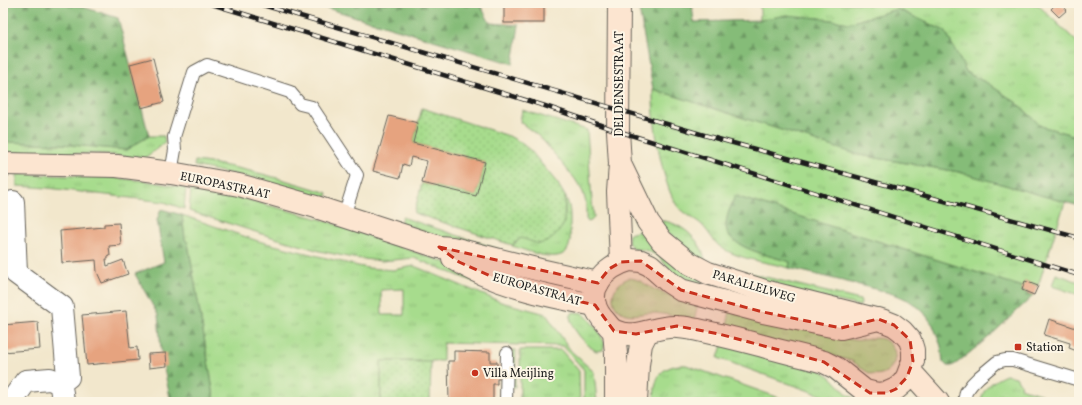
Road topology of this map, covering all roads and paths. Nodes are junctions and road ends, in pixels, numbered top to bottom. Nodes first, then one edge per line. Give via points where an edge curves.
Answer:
1 (619, 3) edge
2 (3, 164) edge
3 (620, 164) junction
4 (171, 173) junction
5 (13, 202) dead end
6 (344, 216) junction
7 (648, 222) joint
8 (439, 247) junction
9 (622, 262) junction
10 (598, 283) junction
11 (595, 305) junction
12 (878, 320) junction
13 (614, 331) junction
14 (647, 332) junction
15 (507, 353) dead end
16 (910, 371) junction
17 (1079, 380) edge
18 (61, 393) edge
19 (892, 398) edge
20 (11, 402) edge
21 (506, 402) edge
22 (616, 402) edge
23 (636, 402) edge
24 (938, 402) edge
25 (964, 402) edge

1 - 3 street, DELDENSESTRAAT
2 - 4 street, EUROPASTRAAT via 117,166
3 - 7 street, DELDENSESTRAAT
3 - 9 street, DELDENSESTRAAT via 618,192
4 - 6 street, EUROPASTRAAT via 238,186
4 - 6 lane via 175,150 174,137 194,72 207,65 290,92 300,104 312,107 357,175
5 - 18 street via 16,273 62,307 68,377
6 - 8 street, EUROPASTRAAT
7 - 12 street, PARALLELWEG via 673,251 708,273 768,292
8 - 10 street, EUROPASTRAAT
8 - 11 street, EUROPASTRAAT via 459,262 494,278 534,291
9 - 10 street via 609,269
9 - 12 street via 630,260 650,265 681,290 763,312 841,328
10 - 11 street via 594,291
11 - 13 street
12 - 16 street, PARALLELWEG via 894,325 910,340 913,350
13 - 14 street via 627,334
13 - 22 street
14 - 19 street via 660,327 677,326 719,334 824,362 836,368 865,391
14 - 23 street via 641,344
15 - 21 lane
16 - 19 street
16 - 24 street
17 - 25 lane via 1013,360 1005,360 998,362 972,384 966,392
18 - 20 street via 50,379 26,381

